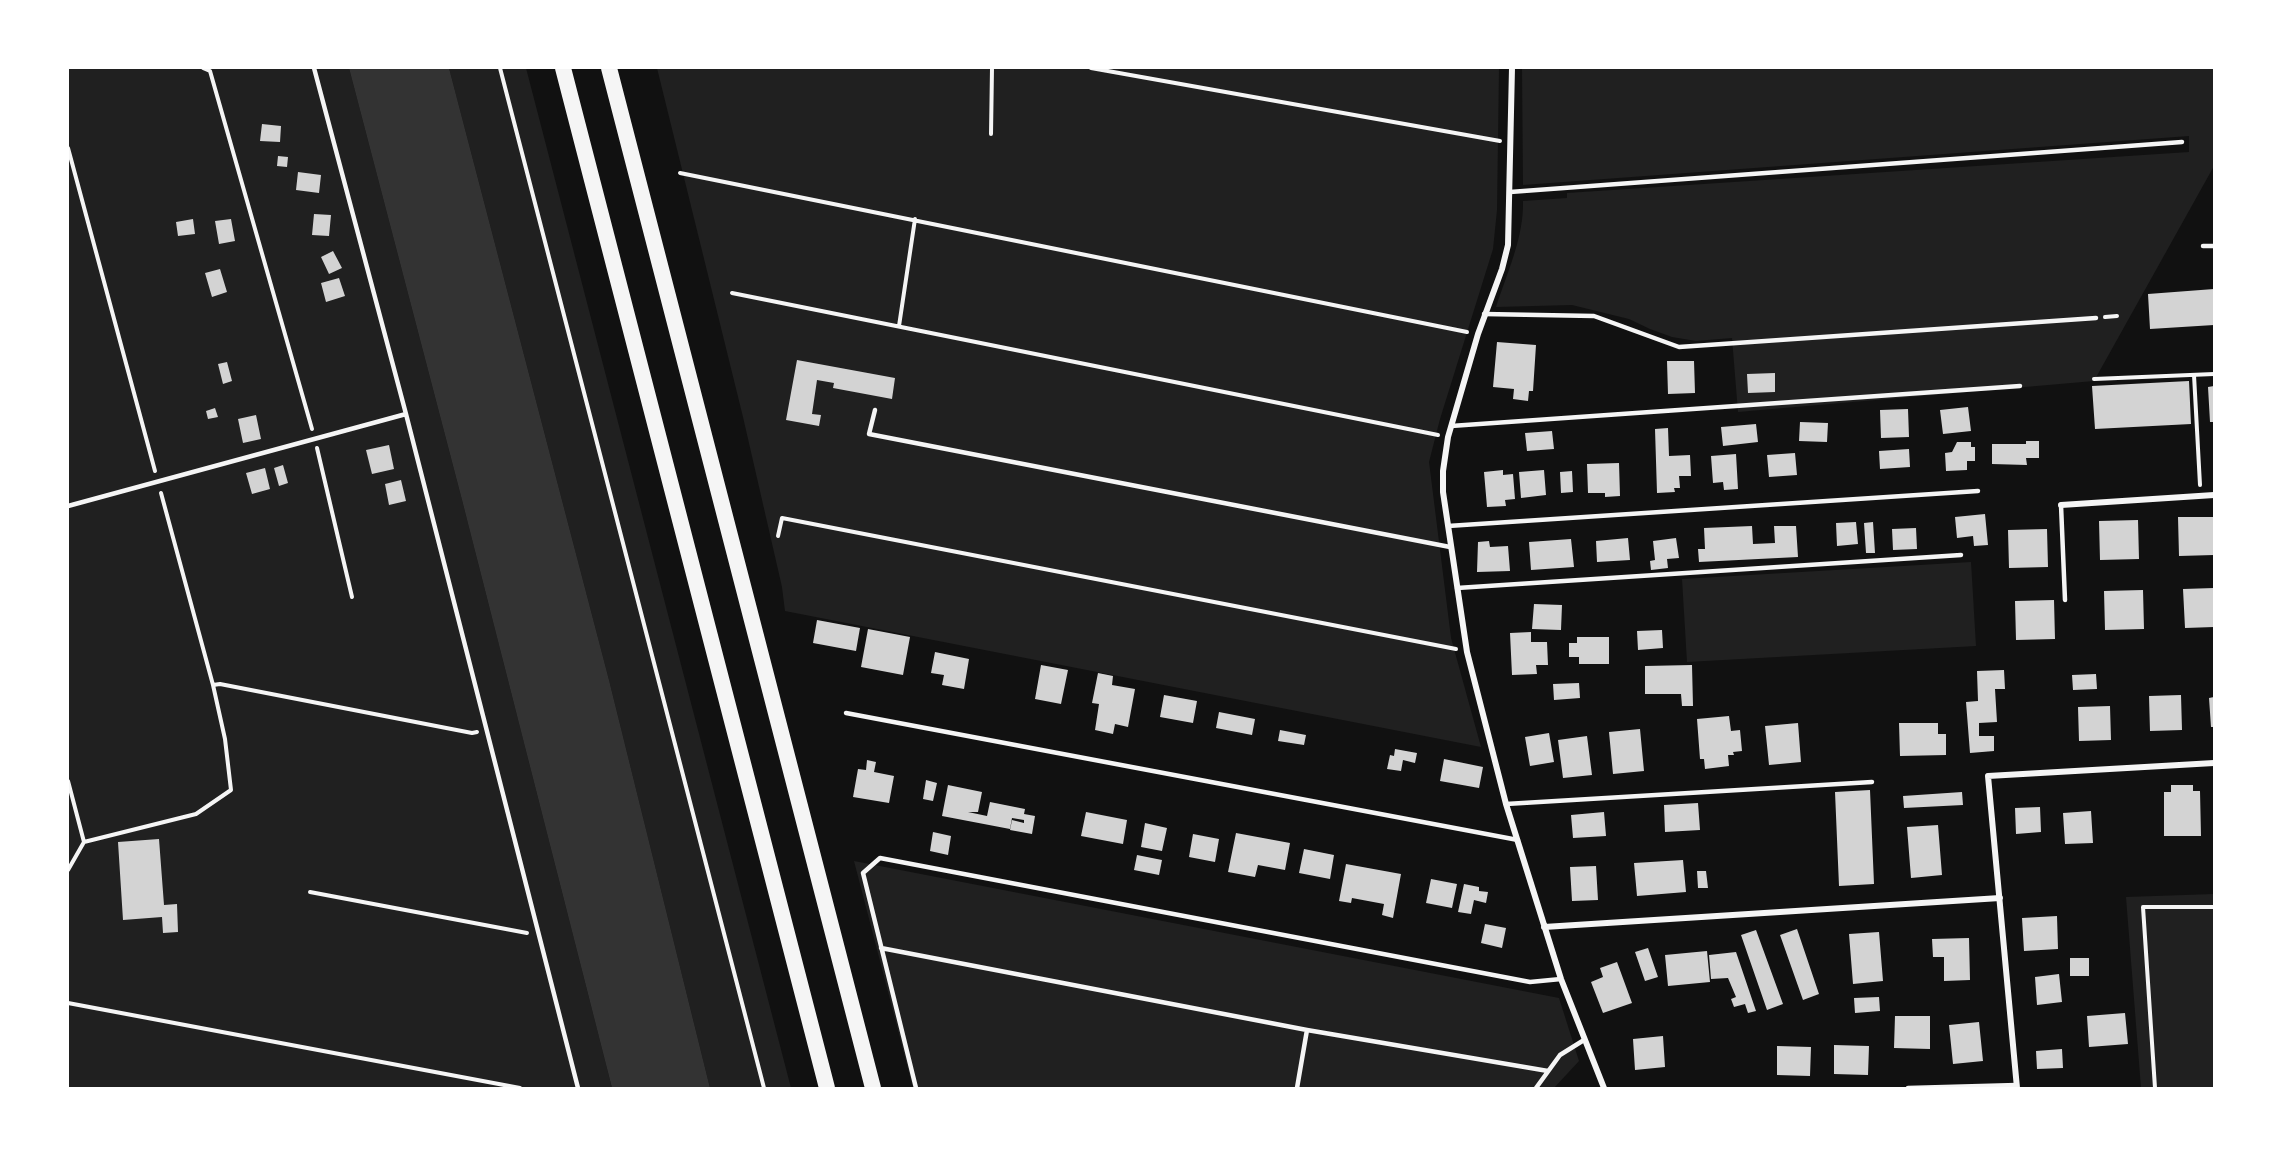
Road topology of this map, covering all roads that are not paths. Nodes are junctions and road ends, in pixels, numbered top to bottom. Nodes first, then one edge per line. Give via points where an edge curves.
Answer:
1 (314, 68) edge
2 (563, 68) edge
3 (609, 68) edge
4 (1512, 68) edge
5 (2182, 142) dead end
6 (1510, 192) junction
7 (2203, 246) dead end
8 (2214, 246) edge
9 (1484, 314) junction
10 (2096, 318) dead end
11 (2020, 386) dead end
12 (875, 410) dead end
13 (405, 414) junction
14 (1451, 426) junction
15 (1978, 491) dead end
16 (2214, 495) edge
17 (2061, 505) joint
18 (68, 506) edge
19 (1447, 526) junction
20 (1450, 547) junction
21 (1961, 555) dead end
22 (1457, 588) junction
23 (2065, 600) dead end
24 (846, 713) dead end
25 (2214, 763) edge
26 (1872, 782) dead end
27 (1506, 804) junction
28 (1518, 840) junction
29 (2000, 898) junction
30 (1544, 927) junction
31 (881, 948) junction
32 (1561, 979) junction
33 (1307, 1030) junction
34 (1584, 1040) junction
35 (1548, 1071) junction
36 (2017, 1087) edge
37 (578, 1089) edge
38 (827, 1089) edge
39 (873, 1089) edge
40 (916, 1089) edge
41 (1297, 1089) edge
42 (1536, 1089) edge
43 (1604, 1089) edge
44 (1908, 1089) edge

1 - 13 lane
2 - 38 highway
3 - 39 highway
4 - 6 street
5 - 6 lane
6 - 9 street via 1508,245
7 - 8 lane
9 - 10 lane via 1594,316 1679,347
9 - 14 street
11 - 14 lane
12 - 20 lane via 869,435
13 - 18 lane
13 - 37 lane
14 - 19 street via 1443,471
15 - 19 lane
16 - 17 street
17 - 23 lane
19 - 20 street
20 - 22 street
21 - 22 lane
22 - 27 street via 1467,652
24 - 28 lane
25 - 29 street via 1988,776
26 - 27 lane
27 - 28 street
28 - 30 street
29 - 30 street
29 - 36 street
30 - 32 street
31 - 32 lane via 863,873 880,858 1530,982
31 - 33 lane
31 - 40 lane
32 - 34 street
33 - 35 lane
33 - 41 lane
34 - 35 lane via 1560,1055
34 - 43 street
35 - 42 lane
36 - 44 lane

